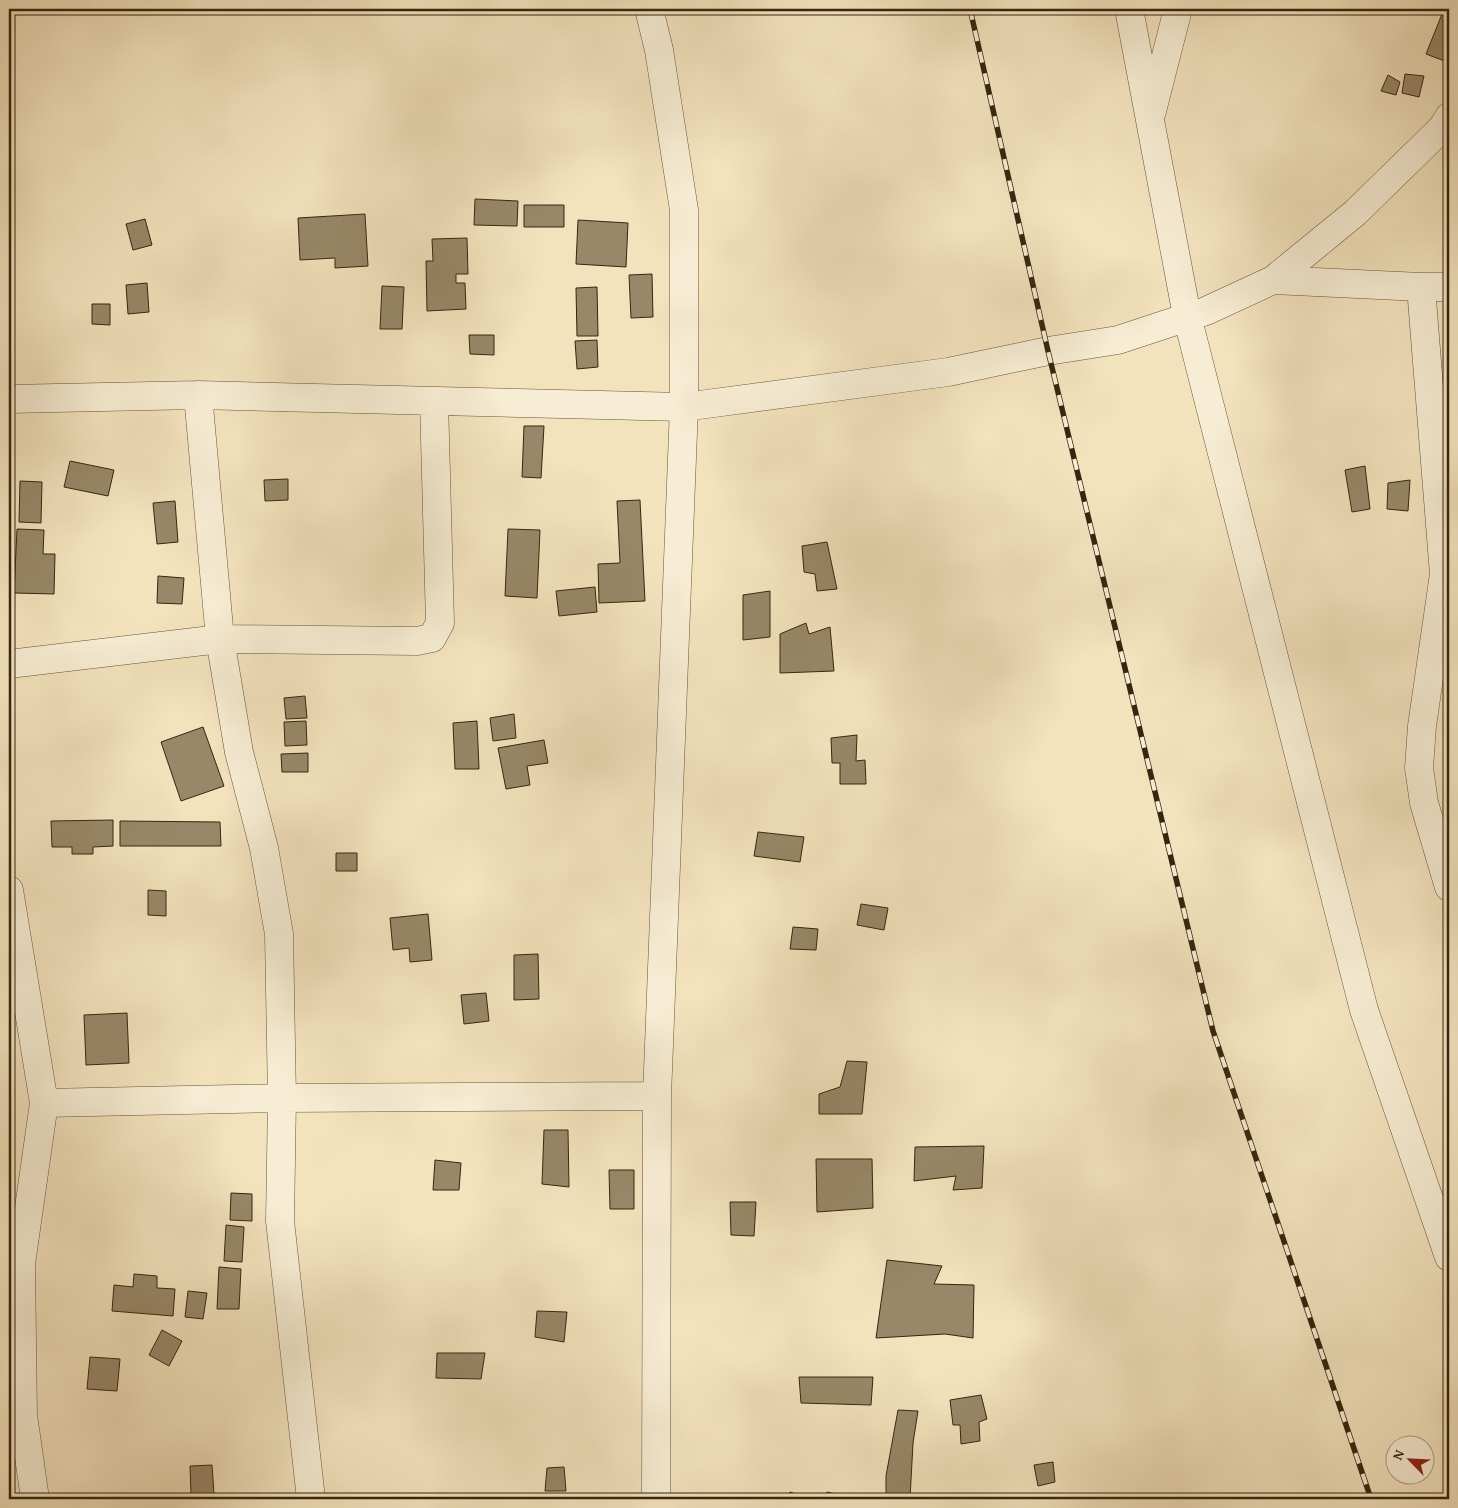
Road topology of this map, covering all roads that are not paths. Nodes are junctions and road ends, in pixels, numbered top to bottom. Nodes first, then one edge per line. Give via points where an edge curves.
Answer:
1 (649, 9) edge
2 (1129, 9) edge
3 (1178, 9) edge
4 (1449, 117) edge
5 (1150, 120) junction
6 (1274, 280) junction
7 (1421, 287) junction
8 (1449, 287) edge
9 (1187, 316) junction
10 (198, 396) junction
11 (9, 399) edge
12 (434, 402) junction
13 (684, 407) junction
14 (220, 639) junction
15 (9, 664) edge
16 (1449, 887) edge
17 (9, 890) edge
18 (657, 1096) junction
19 (282, 1098) junction
20 (44, 1103) junction
21 (1449, 1257) edge
22 (35, 1499) edge
23 (311, 1499) edge
24 (656, 1499) edge

1 - 13 street via 659,50 684,210
2 - 5 street
3 - 5 street
4 - 6 street via 1442,128 1355,212
5 - 9 street
6 - 7 street
6 - 9 street via 1206,311
7 - 8 street
7 - 16 street via 1444,574 1419,768 1424,803
9 - 13 street via 1118,340 948,372
9 - 21 street via 1364,1010
10 - 11 street
10 - 12 street
10 - 14 street
12 - 13 street
12 - 14 street via 440,623 432,638 417,641
13 - 18 street
14 - 15 street
14 - 19 street via 239,752 264,848 280,934
17 - 20 street
18 - 19 street
18 - 24 street
19 - 20 street
19 - 23 street via 280,1221
20 - 22 street via 22,1264 23,1415

